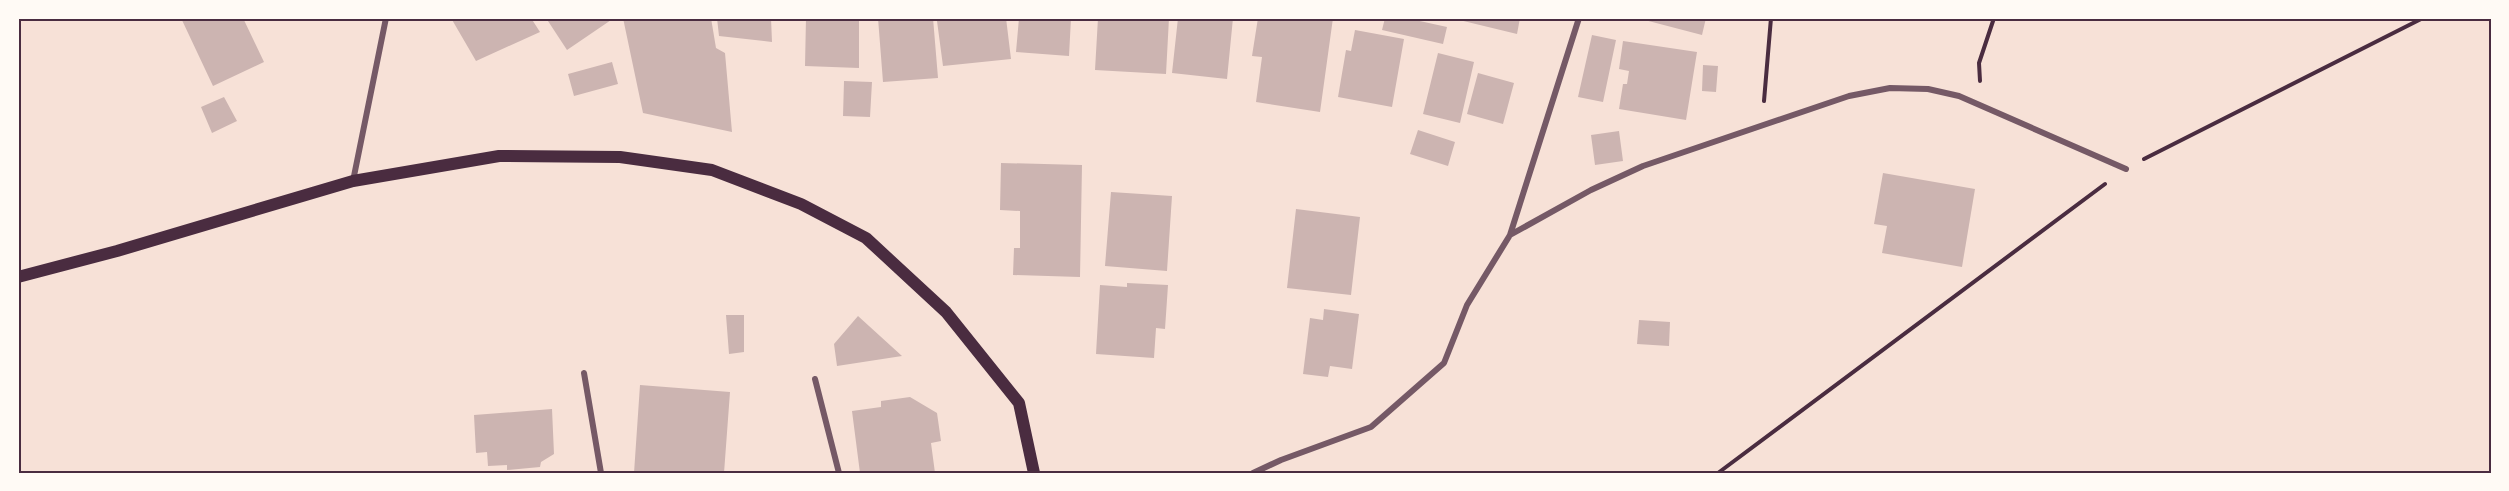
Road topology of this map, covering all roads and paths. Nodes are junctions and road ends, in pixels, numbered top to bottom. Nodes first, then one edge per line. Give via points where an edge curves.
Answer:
1 (386, 18) edge
2 (1579, 18) edge
3 (1771, 18) edge
4 (1994, 18) edge
5 (2423, 18) edge
6 (1980, 105) junction
7 (1762, 126) junction
8 (2126, 169) junction
9 (352, 181) junction
10 (1510, 235) junction
11 (18, 277) edge
12 (584, 373) dead end
13 (815, 379) dead end
14 (600, 473) edge
15 (839, 473) edge
16 (1034, 473) edge
17 (1253, 473) edge
18 (1718, 473) edge

1 - 9 street
2 - 10 street
3 - 7 path
4 - 6 path via 1979,63
5 - 8 path
6 - 7 street via 1928,89 1890,88 1849,96
6 - 8 street
7 - 10 street via 1643,166
8 - 18 path
9 - 11 main road
9 - 16 main road via 499,156 620,157 712,170 801,204 866,238 946,312 1019,403
10 - 17 street via 1467,305 1444,363 1371,428
12 - 14 street
13 - 15 street

